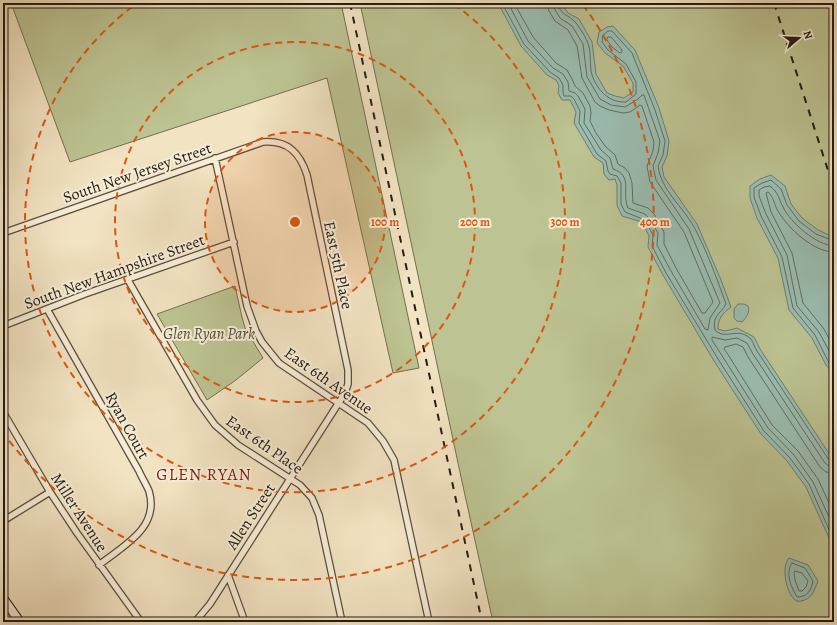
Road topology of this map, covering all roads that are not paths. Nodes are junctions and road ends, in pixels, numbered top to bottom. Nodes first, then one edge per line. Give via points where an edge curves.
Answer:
1 (280, 143) joint
2 (215, 158) junction
3 (3, 233) edge
4 (234, 242) junction
5 (128, 280) junction
6 (47, 309) junction
7 (3, 326) edge
8 (338, 402) junction
9 (3, 412) edge
10 (290, 478) junction
11 (50, 492) junction
12 (3, 521) edge
13 (99, 565) junction
14 (228, 575) junction
15 (3, 598) edge
16 (20, 622) edge
17 (141, 622) edge
18 (196, 622) edge
19 (244, 622) edge
20 (342, 622) edge
21 (429, 622) edge

1 - 2 street, South New Jersey Street via 263,142
1 - 8 street, East 5th Place via 298,155 306,175 348,370 348,384
2 - 3 street, South New Jersey Street
2 - 4 street, East 6th Avenue
4 - 5 street, South New Hampshire Street
4 - 8 street, East 6th Avenue via 251,318 262,342 279,363
5 - 6 street, South New Hampshire Street
5 - 10 street, East 6th Place via 206,414 238,445
6 - 7 street, South New Hampshire Street
6 - 13 street, Ryan Court via 148,490 150,512 146,524 140,533
8 - 10 street, Allen Street
8 - 21 street, East 6th Avenue via 376,432 394,460
9 - 11 street, Miller Avenue
10 - 14 street, Allen Street
10 - 20 street, East 6th Place via 306,491 316,506
11 - 12 street
11 - 13 street, Miller Avenue
13 - 17 street, Miller Avenue
14 - 18 street, Allen Street
14 - 19 street
15 - 16 street

